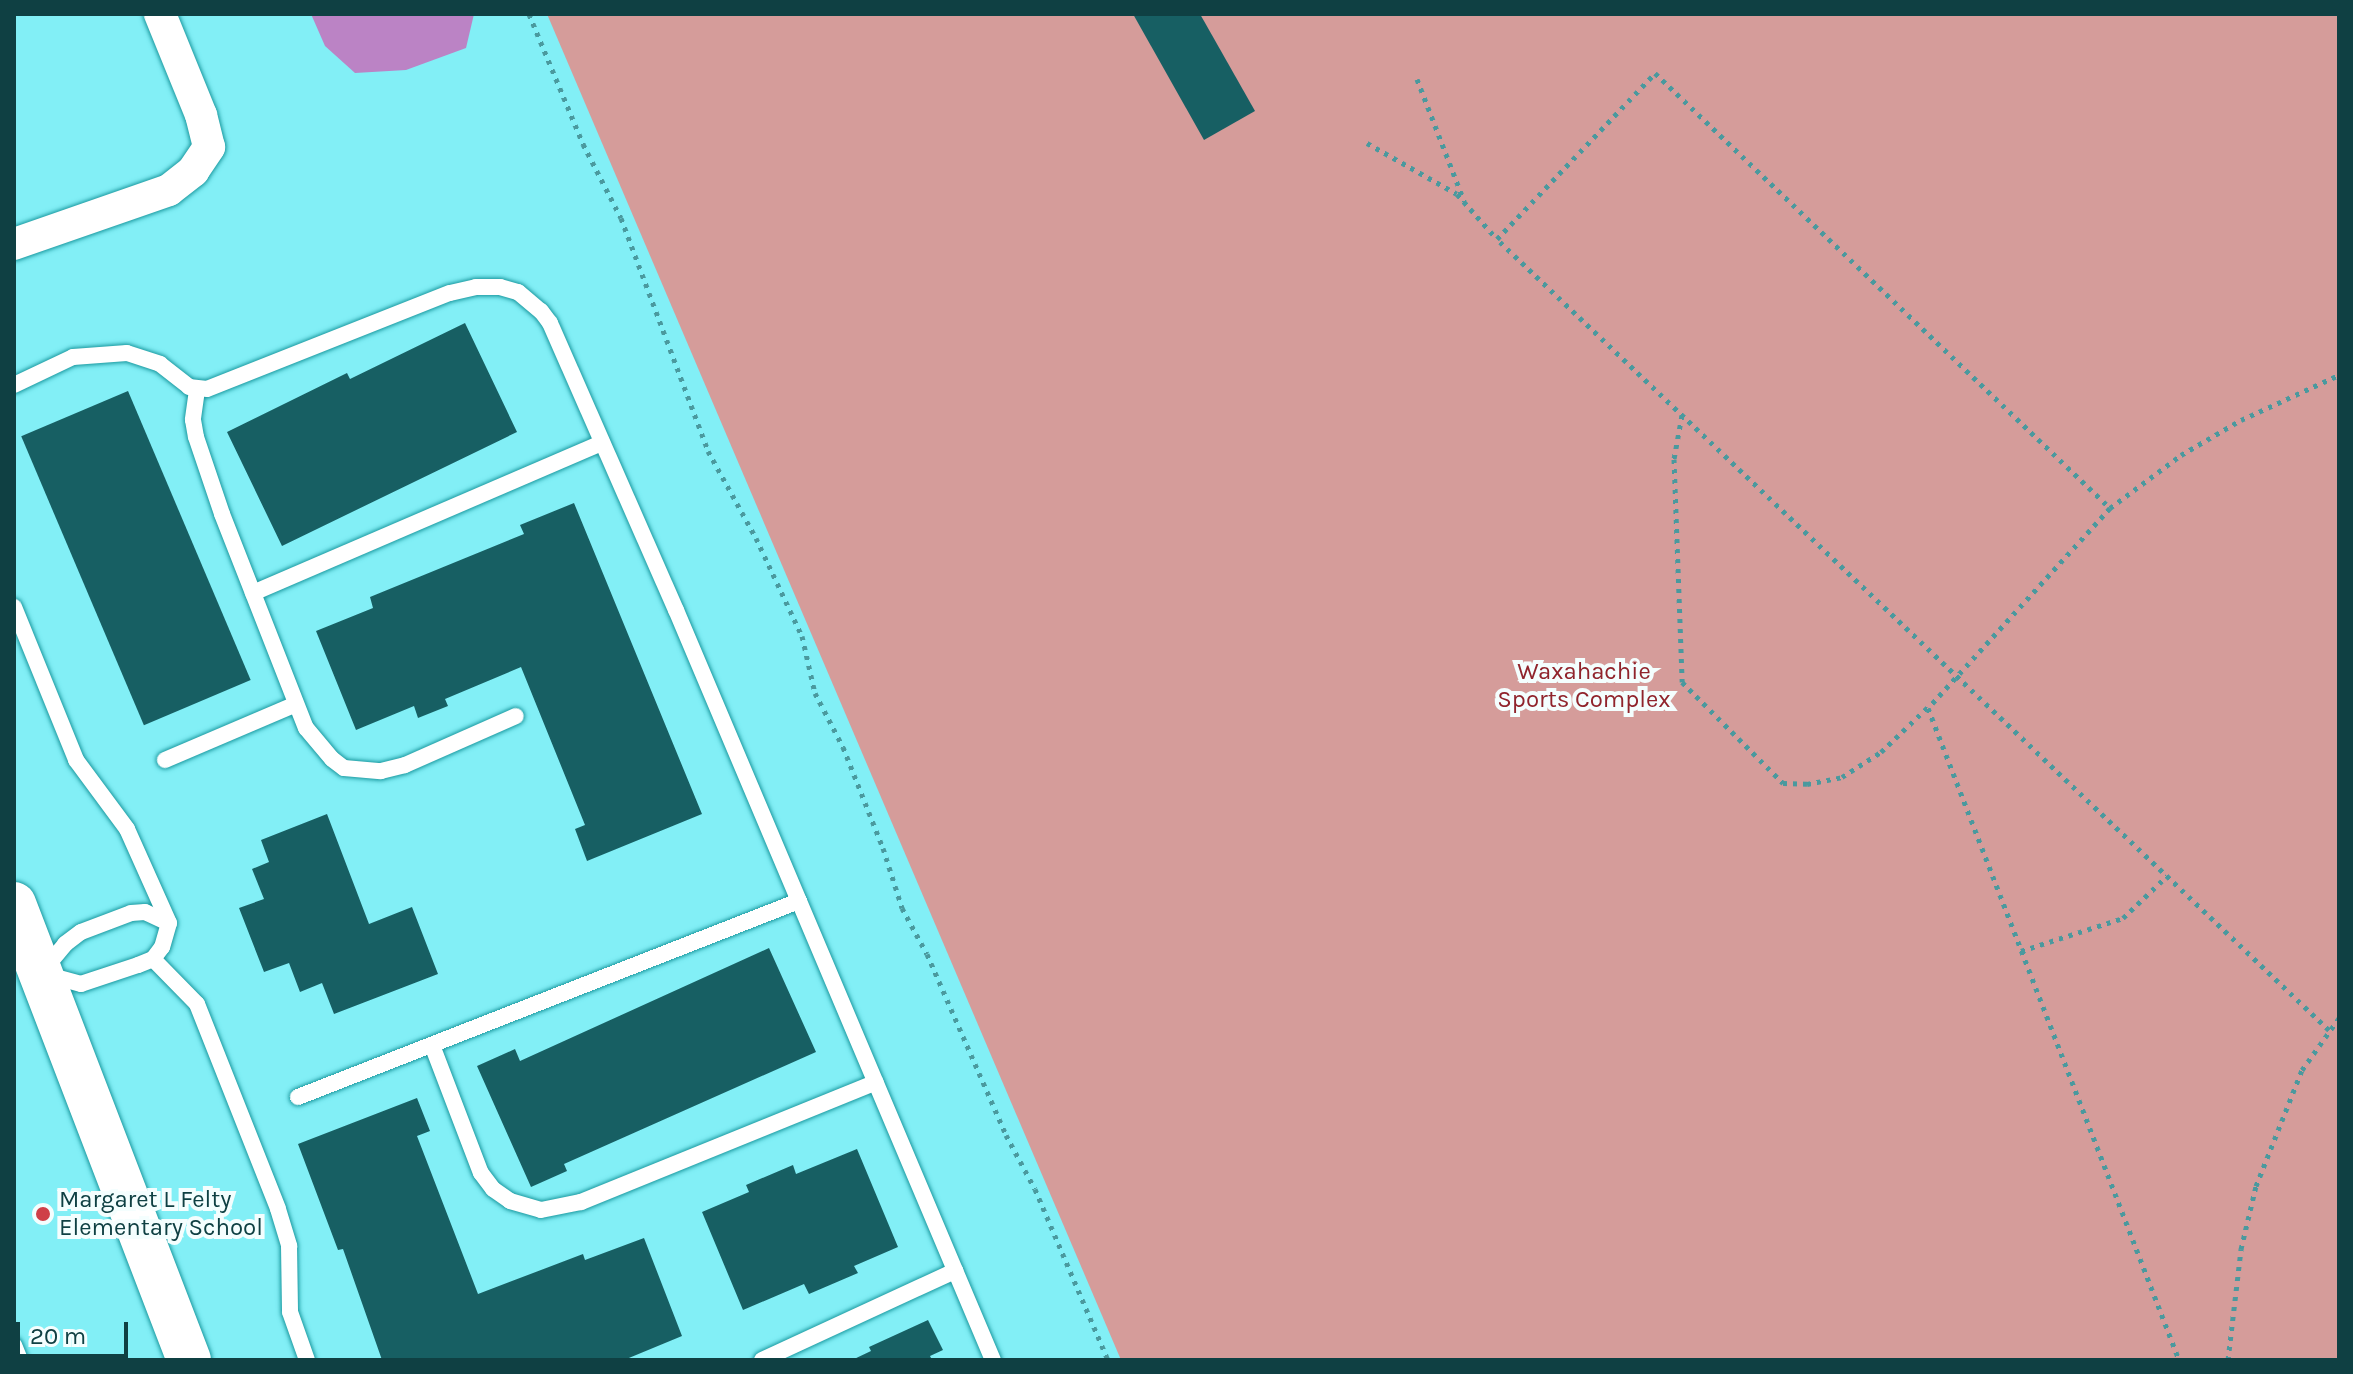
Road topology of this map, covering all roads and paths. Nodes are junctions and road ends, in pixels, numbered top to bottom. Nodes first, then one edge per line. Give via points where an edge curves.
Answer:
1 (160, 14) edge
2 (529, 14) edge
3 (1417, 79) dead end
4 (1367, 143) dead end
5 (1466, 205) junction
6 (1497, 239) junction
7 (14, 244) edge
8 (2339, 375) edge
9 (14, 385) edge
10 (197, 390) junction
11 (1682, 415) junction
12 (602, 443) junction
13 (2110, 508) junction
14 (253, 593) junction
15 (14, 607) edge
16 (1959, 677) junction
17 (296, 704) junction
18 (1929, 707) junction
19 (516, 716) dead end
20 (165, 760) dead end
21 (2167, 876) junction
22 (799, 901) junction
23 (14, 904) edge
24 (169, 923) junction
25 (2021, 951) junction
26 (153, 959) junction
27 (41, 973) junction
28 (2339, 1018) edge
29 (2329, 1030) junction
30 (432, 1045) junction
31 (876, 1082) junction
32 (298, 1097) dead end
33 (955, 1271) junction
34 (14, 1345) edge
35 (20, 1360) edge
36 (189, 1360) edge
37 (307, 1360) edge
38 (762, 1360) edge
39 (993, 1360) edge
40 (1108, 1360) edge
41 (2179, 1360) edge
42 (2228, 1360) edge

1 - 7 street via 209,147 193,171 169,190
2 - 40 path via 583,144 621,218 708,451 802,636 815,693 843,747 902,908 1035,1189
3 - 5 path
4 - 5 path via 1400,158
5 - 6 path
6 - 11 path
6 - 13 path via 1655,73
8 - 13 path via 2241,420 2181,455
9 - 10 lane via 73,357 127,353 151,359
10 - 12 lane via 222,385 450,293 500,287 518,292 550,323
10 - 14 lane via 193,420 201,457
11 - 16 path
11 - 18 path via 1674,459 1682,682 1783,783 1842,777 1881,752
12 - 14 lane
12 - 22 lane
13 - 16 path
14 - 17 lane
15 - 24 lane via 76,760 127,829
16 - 18 path
16 - 21 path
17 - 19 lane via 319,745 344,768 362,772 405,765
17 - 20 lane
18 - 25 path
21 - 25 path via 2123,918
21 - 29 path
22 - 30 lane
22 - 31 lane
23 - 27 street
24 - 26 lane
24 - 27 lane via 145,912 131,913 81,932
25 - 41 path
26 - 27 lane via 81,984
26 - 37 lane via 197,1004 278,1209 289,1246 290,1312
27 - 36 street
28 - 29 path
29 - 42 path via 2302,1070 2256,1186 2241,1249
30 - 31 lane via 481,1173 510,1201 541,1210 581,1202
30 - 32 lane
31 - 33 lane
33 - 38 lane
33 - 39 lane
34 - 35 lane

